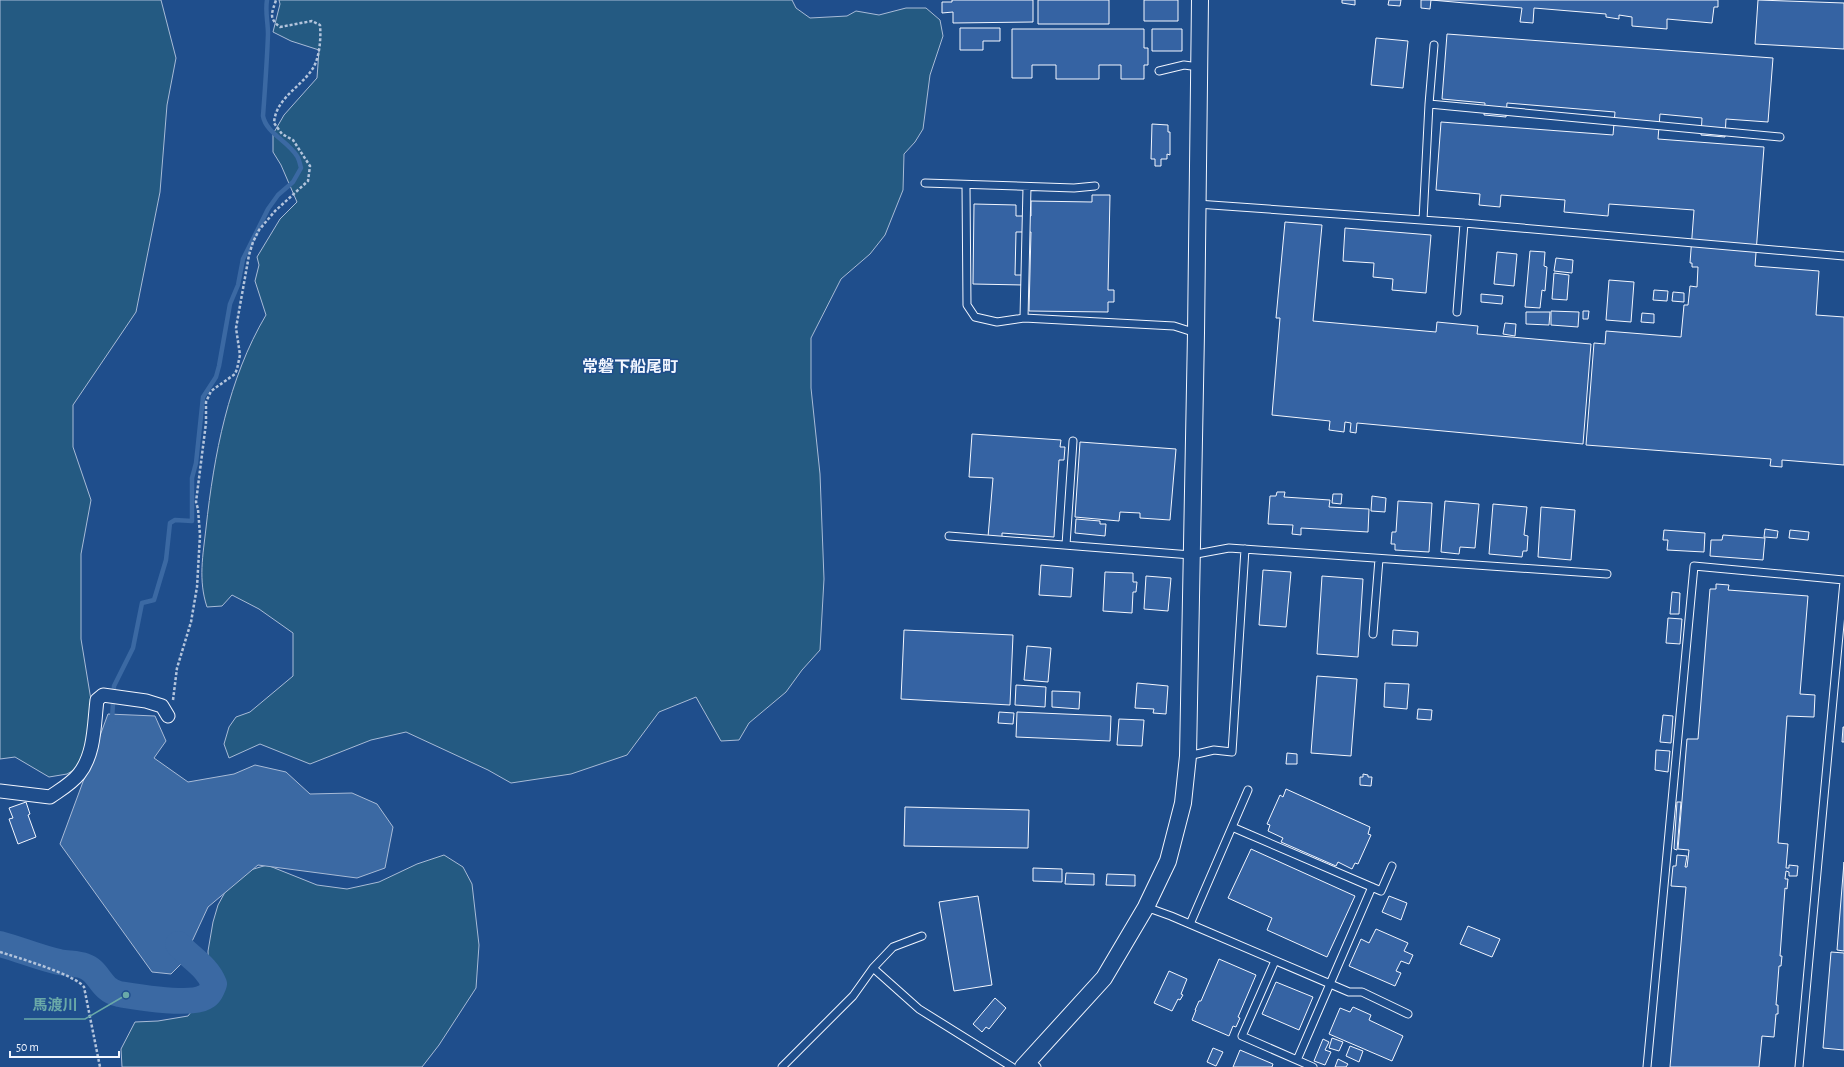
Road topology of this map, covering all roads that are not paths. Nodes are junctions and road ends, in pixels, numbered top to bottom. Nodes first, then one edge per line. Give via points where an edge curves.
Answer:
1 (1200, 0) edge
2 (1434, 45) dead end
3 (1199, 67) junction
4 (1159, 71) dead end
5 (1429, 104) junction
6 (1780, 137) dead end
7 (925, 183) dead end
8 (966, 186) junction
9 (1095, 186) dead end
10 (1027, 187) junction
11 (1196, 204) junction
12 (1424, 220) junction
13 (1464, 223) junction
14 (1844, 256) edge
15 (1457, 312) dead end
16 (1024, 318) junction
17 (1196, 333) junction
18 (1073, 441) dead end
19 (949, 536) dead end
20 (1066, 545) junction
21 (1245, 549) junction
22 (1191, 555) junction
23 (1379, 559) junction
24 (1607, 574) dead end
25 (1844, 580) edge
26 (1842, 629) edge
27 (1373, 634) dead end
28 (170, 710) road end
29 (1188, 756) junction
30 (1248, 790) dead end
31 (0, 792) edge
32 (1232, 827) junction
33 (1392, 866) dead end
34 (1372, 887) junction
35 (1146, 907) junction
36 (1190, 924) junction
37 (922, 936) dead end
38 (1275, 961) junction
39 (873, 968) junction
40 (1330, 984) junction
41 (1408, 1014) dead end
42 (1297, 1060) junction
43 (1030, 1065) edge
44 (782, 1067) edge
45 (1012, 1067) edge
46 (1313, 1067) edge
47 (1647, 1067) edge
48 (1799, 1067) edge

1 - 3 street
2 - 5 lane
3 - 4 lane via 1184,65
3 - 11 street
5 - 6 lane
5 - 12 lane
7 - 8 lane
8 - 10 lane
8 - 16 lane via 967,305 975,317 997,322
9 - 10 lane
10 - 16 lane
11 - 12 lane
11 - 17 street
12 - 13 lane
13 - 14 lane
13 - 15 lane
16 - 17 lane via 1174,326
17 - 22 street
18 - 20 lane
19 - 20 lane
20 - 22 lane
21 - 22 lane via 1229,548
21 - 23 lane
21 - 29 lane via 1232,752 1214,750
22 - 29 street
23 - 24 lane
23 - 27 lane
25 - 26 lane
25 - 47 lane via 1694,566
26 - 48 lane
28 - 31 street via 146,701 104,695 97,700 90,753 80,773 70,783 50,798
29 - 35 street via 1183,803 1168,861
30 - 32 lane
32 - 34 lane
32 - 36 lane
33 - 34 lane via 1381,891
34 - 40 lane
35 - 36 lane
35 - 43 street via 1104,978
36 - 38 lane
37 - 39 lane via 893,947
38 - 40 lane
38 - 42 lane via 1242,1036
39 - 44 lane via 853,996
39 - 45 lane via 919,1009
40 - 41 lane via 1349,992 1362,992
40 - 42 lane
42 - 46 lane

